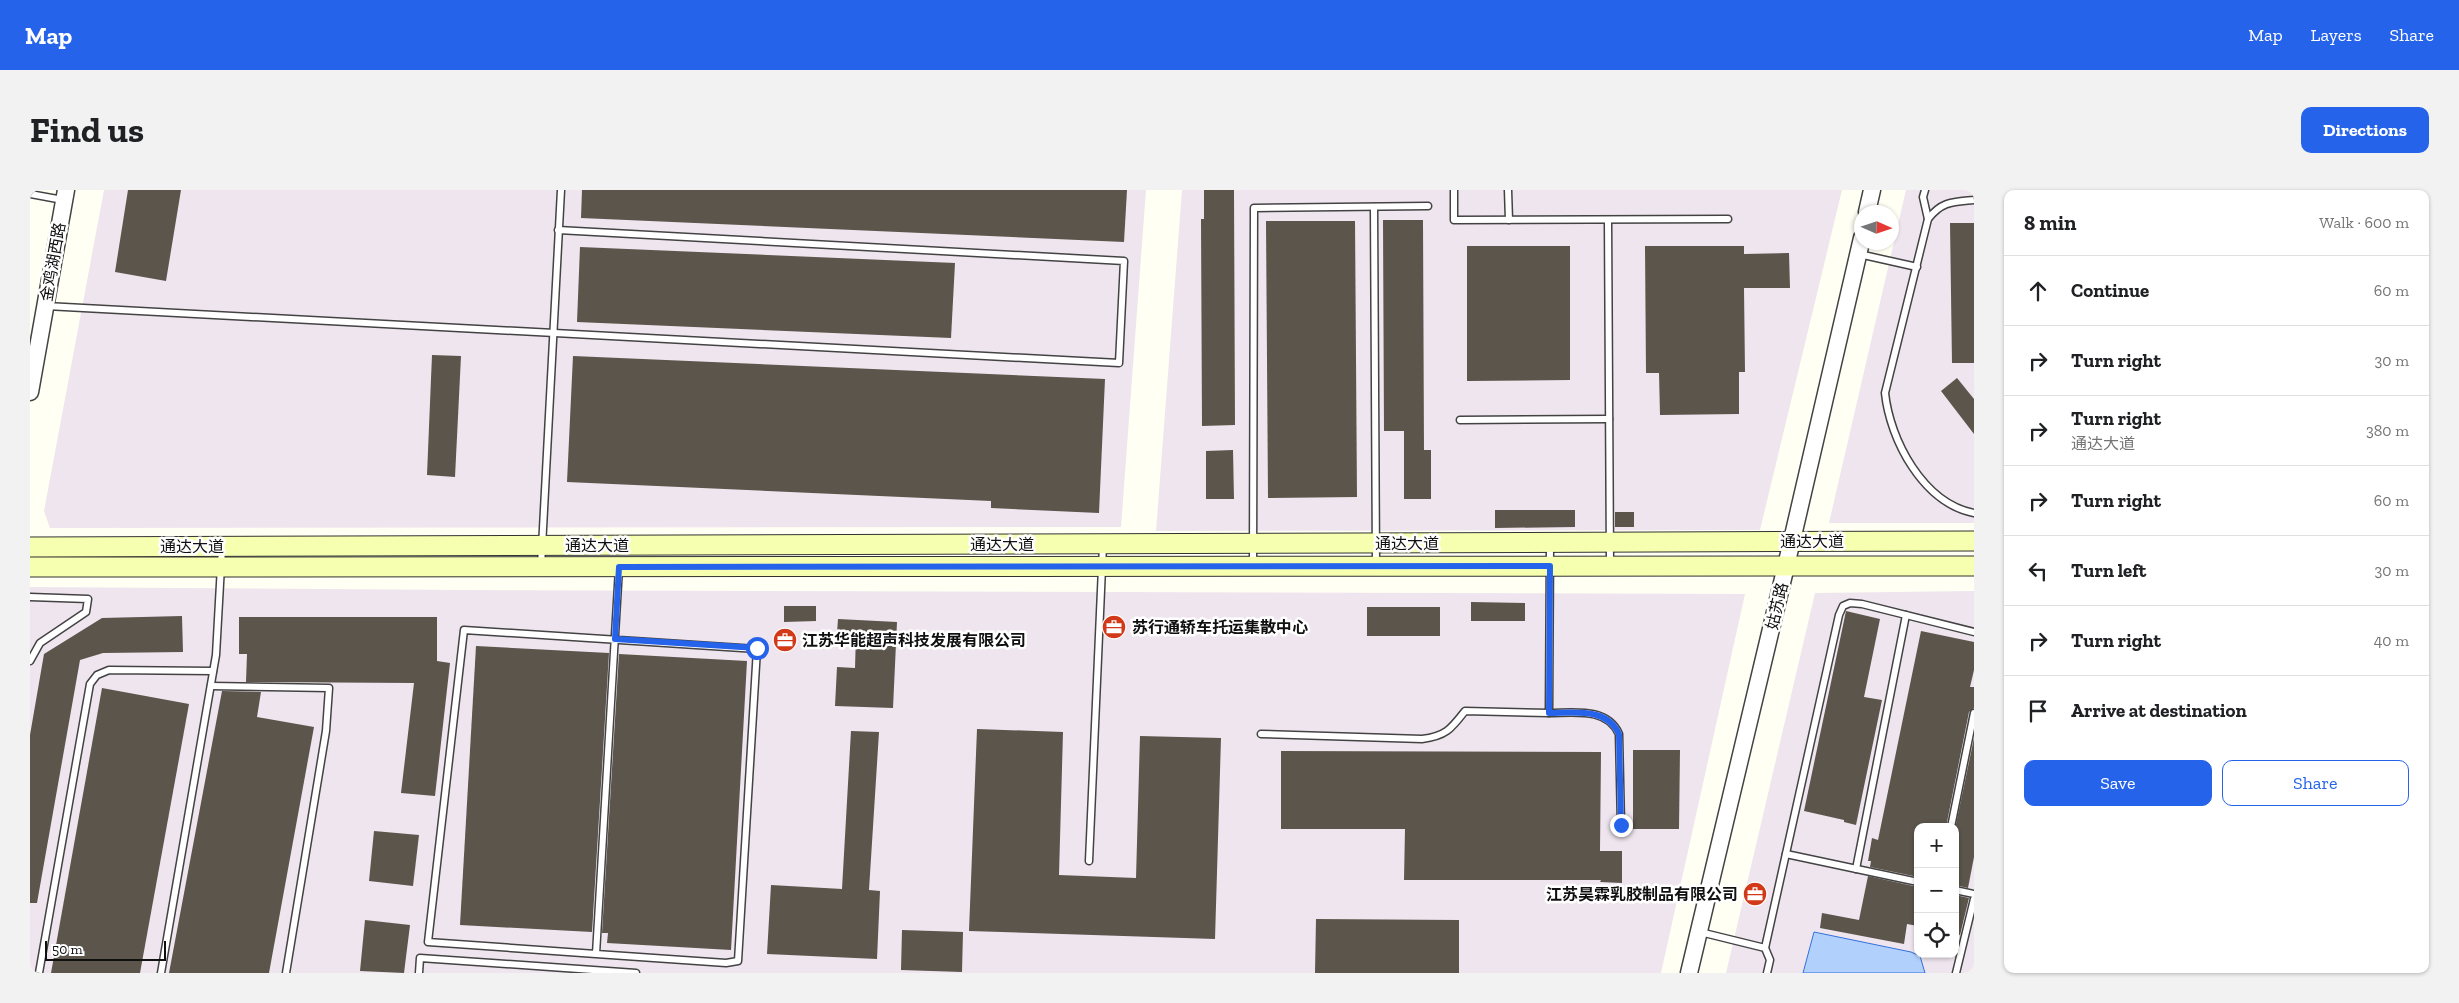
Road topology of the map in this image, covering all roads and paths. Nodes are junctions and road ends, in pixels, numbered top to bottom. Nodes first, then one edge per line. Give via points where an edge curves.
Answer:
1 (561, 190) edge
2 (1454, 190) edge
3 (1508, 190) edge
4 (1872, 190) edge
5 (1925, 190) edge
6 (30, 194) edge
7 (65, 195) edge
8 (1974, 200) edge
9 (1869, 205) edge
10 (1428, 206) dead end
11 (1374, 207) junction
12 (1928, 219) junction
13 (1508, 220) junction
14 (1608, 220) junction
15 (1728, 220) dead end
16 (558, 230) junction
17 (1859, 250) edge
18 (1871, 250) edge
19 (1917, 267) junction
20 (41, 316) junction
21 (553, 333) junction
22 (30, 392) edge
23 (1609, 419) junction
24 (1460, 420) dead end
25 (1974, 507) edge
26 (1971, 512) edge
27 (1974, 541) edge
28 (1550, 542) junction
29 (1610, 542) junction
30 (1792, 542) junction
31 (1254, 543) junction
32 (1376, 543) junction
33 (1103, 544) junction
34 (542, 545) junction
35 (222, 546) junction
36 (30, 547) edge
37 (1102, 566) junction
38 (1253, 566) junction
39 (1376, 566) junction
40 (1550, 566) junction
41 (1610, 566) junction
42 (1786, 566) junction
43 (1974, 566) edge
44 (30, 567) edge
45 (220, 567) junction
46 (541, 567) junction
47 (619, 567) junction
48 (30, 597) edge
49 (1906, 615) junction
50 (1974, 632) edge
51 (615, 639) junction
52 (30, 661) edge
53 (214, 671) junction
54 (211, 686) junction
55 (1549, 713) junction
56 (1974, 713) edge
57 (1260, 734) dead end
58 (1952, 823) edge
59 (1621, 825) dead end
60 (1786, 854) junction
61 (1089, 861) dead end
62 (1856, 869) junction
63 (1914, 881) edge
64 (1959, 891) edge
65 (1974, 894) edge
66 (1974, 899) edge
67 (1699, 932) junction
68 (1765, 948) junction
69 (596, 954) junction
70 (39, 973) edge
71 (161, 973) edge
72 (286, 973) edge
73 (419, 973) edge
74 (636, 973) edge
75 (1689, 973) edge
76 (1767, 973) edge
77 (1956, 973) edge

1 - 16 lane
2 - 13 lane via 1454,220
3 - 13 lane
4 - 9 street
5 - 12 lane via 1923,197
6 - 7 lane
7 - 20 street, 金鸡湖西路
8 - 12 lane via 1938,207
10 - 11 lane
11 - 31 lane via 1254,208
11 - 32 lane
12 - 19 lane
13 - 14 lane
14 - 15 lane
14 - 23 lane
16 - 21 lane
16 - 21 lane via 1124,261 1119,363
17 - 30 street, 姑苏路
18 - 19 lane
19 - 26 lane via 1886,393 1887,411 1907,457 1924,480 1938,495
20 - 21 lane
20 - 22 street, 金鸡湖西路
21 - 34 lane
23 - 24 lane
23 - 29 lane
25 - 26 lane
27 - 30 main road, 通达大道
28 - 29 main road, 通达大道
28 - 32 main road, 通达大道
28 - 40 lane
29 - 30 main road, 通达大道
29 - 41 lane
30 - 42 street, 姑苏路
31 - 32 main road, 通达大道
31 - 33 main road, 通达大道
31 - 38 lane
32 - 39 lane
33 - 34 main road, 通达大道
33 - 37 lane
34 - 35 main road, 通达大道
34 - 46 lane
35 - 36 main road, 通达大道
35 - 45 lane
37 - 38 main road, 通达大道
37 - 47 main road, 通达大道
37 - 61 lane
38 - 39 main road, 通达大道
39 - 40 main road, 通达大道
40 - 41 main road, 通达大道
40 - 55 lane
41 - 42 main road, 通达大道
42 - 43 main road, 通达大道
42 - 67 street, 姑苏路
44 - 45 main road, 通达大道
45 - 46 main road, 通达大道
45 - 53 lane
46 - 47 main road, 通达大道
47 - 51 lane
48 - 52 lane via 88,599 86,612 40,642
49 - 50 lane
49 - 60 lane via 1862,604 1843,606
49 - 62 lane
51 - 69 lane
51 - 69 lane via 757,648 740,956 738,961 726,963
51 - 69 lane via 464,630 428,942
53 - 54 lane
53 - 70 lane via 109,670 97,675 90,684
54 - 71 lane
54 - 72 lane via 329,688 326,731
55 - 57 lane via 1466,711 1442,735 1422,739
55 - 59 lane via 1596,714 1604,716 1615,726 1619,734
56 - 58 lane
60 - 62 lane
60 - 68 lane
62 - 63 lane
64 - 65 lane
66 - 77 lane
67 - 68 lane
67 - 75 street, 姑苏路
68 - 76 lane via 1770,960
73 - 74 lane via 420,958

